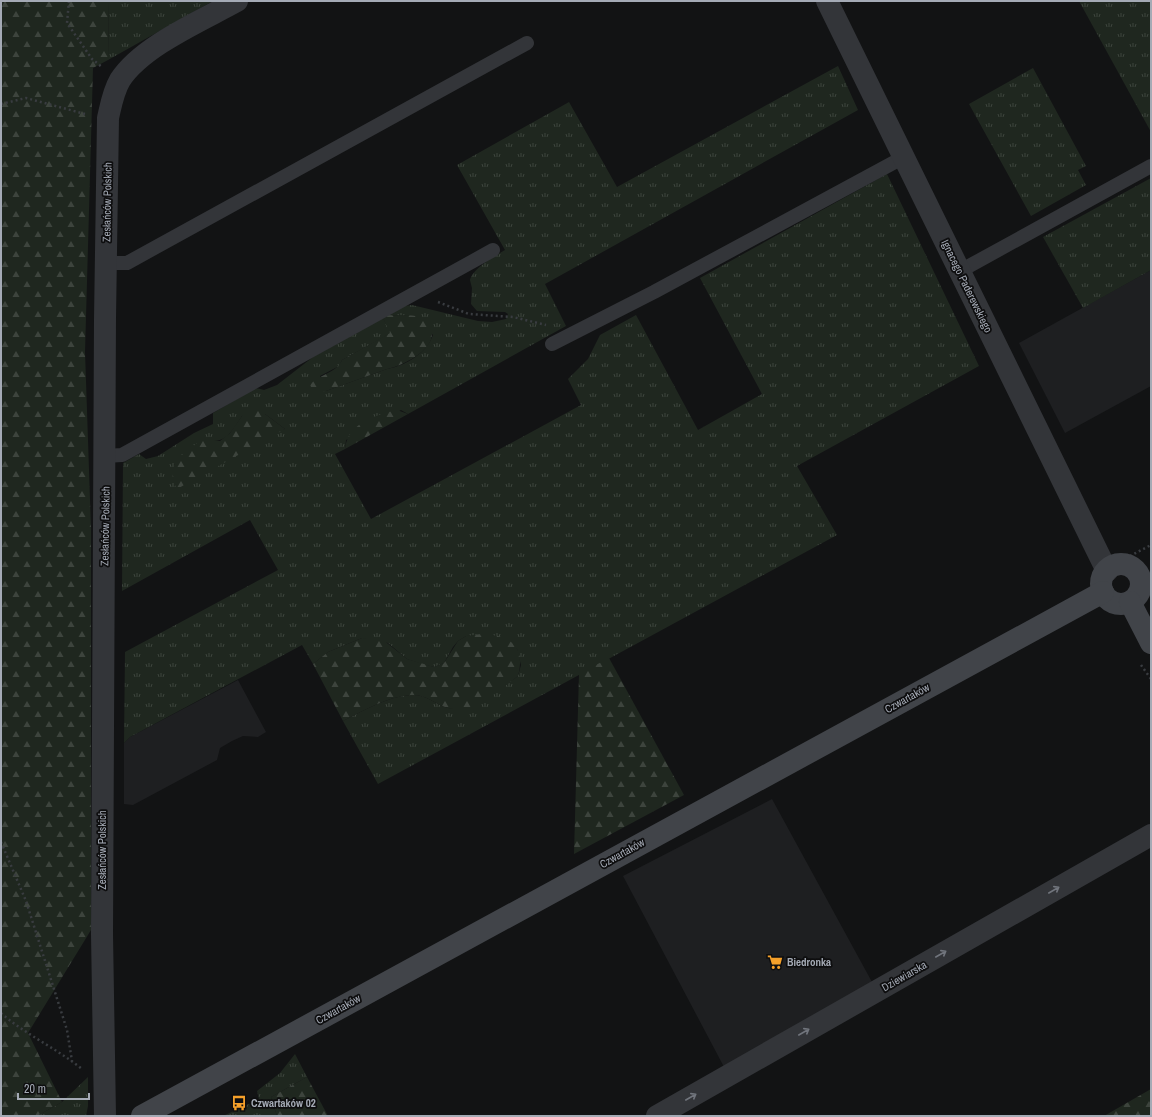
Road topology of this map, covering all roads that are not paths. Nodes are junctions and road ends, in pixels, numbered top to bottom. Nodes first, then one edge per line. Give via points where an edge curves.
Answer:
1 (237, 1) edge
2 (826, 1) edge
3 (527, 43) dead end
4 (904, 157) junction
5 (1151, 166) edge
6 (493, 250) dead end
7 (106, 263) junction
8 (960, 271) junction
9 (552, 344) dead end
10 (105, 456) junction
11 (1144, 569) edge
12 (1107, 570) junction
13 (1103, 592) junction
14 (1130, 602) junction
15 (1151, 643) edge
16 (1151, 835) edge
17 (105, 1116) edge
18 (142, 1116) edge
19 (657, 1116) edge

1 - 7 street, Zesłańców Polskich via 143,55 134,62 119,82 108,118
2 - 4 street, Ignacego Paderewskiego
3 - 7 lane via 127,263
4 - 8 street, Ignacego Paderewskiego
4 - 9 lane
5 - 8 lane
6 - 10 lane via 122,456
7 - 10 street, Zesłańców Polskich
8 - 12 street, Ignacego Paderewskiego
10 - 17 street, Zesłańców Polskich via 102,934
11 - 12 street via 1124,565 1113,566
11 - 14 street via 1140,590
12 - 13 street via 1102,581
13 - 14 street via 1114,603
13 - 18 street, Czwartaków
14 - 15 street
19 -> 16 street, Dziewiarska

